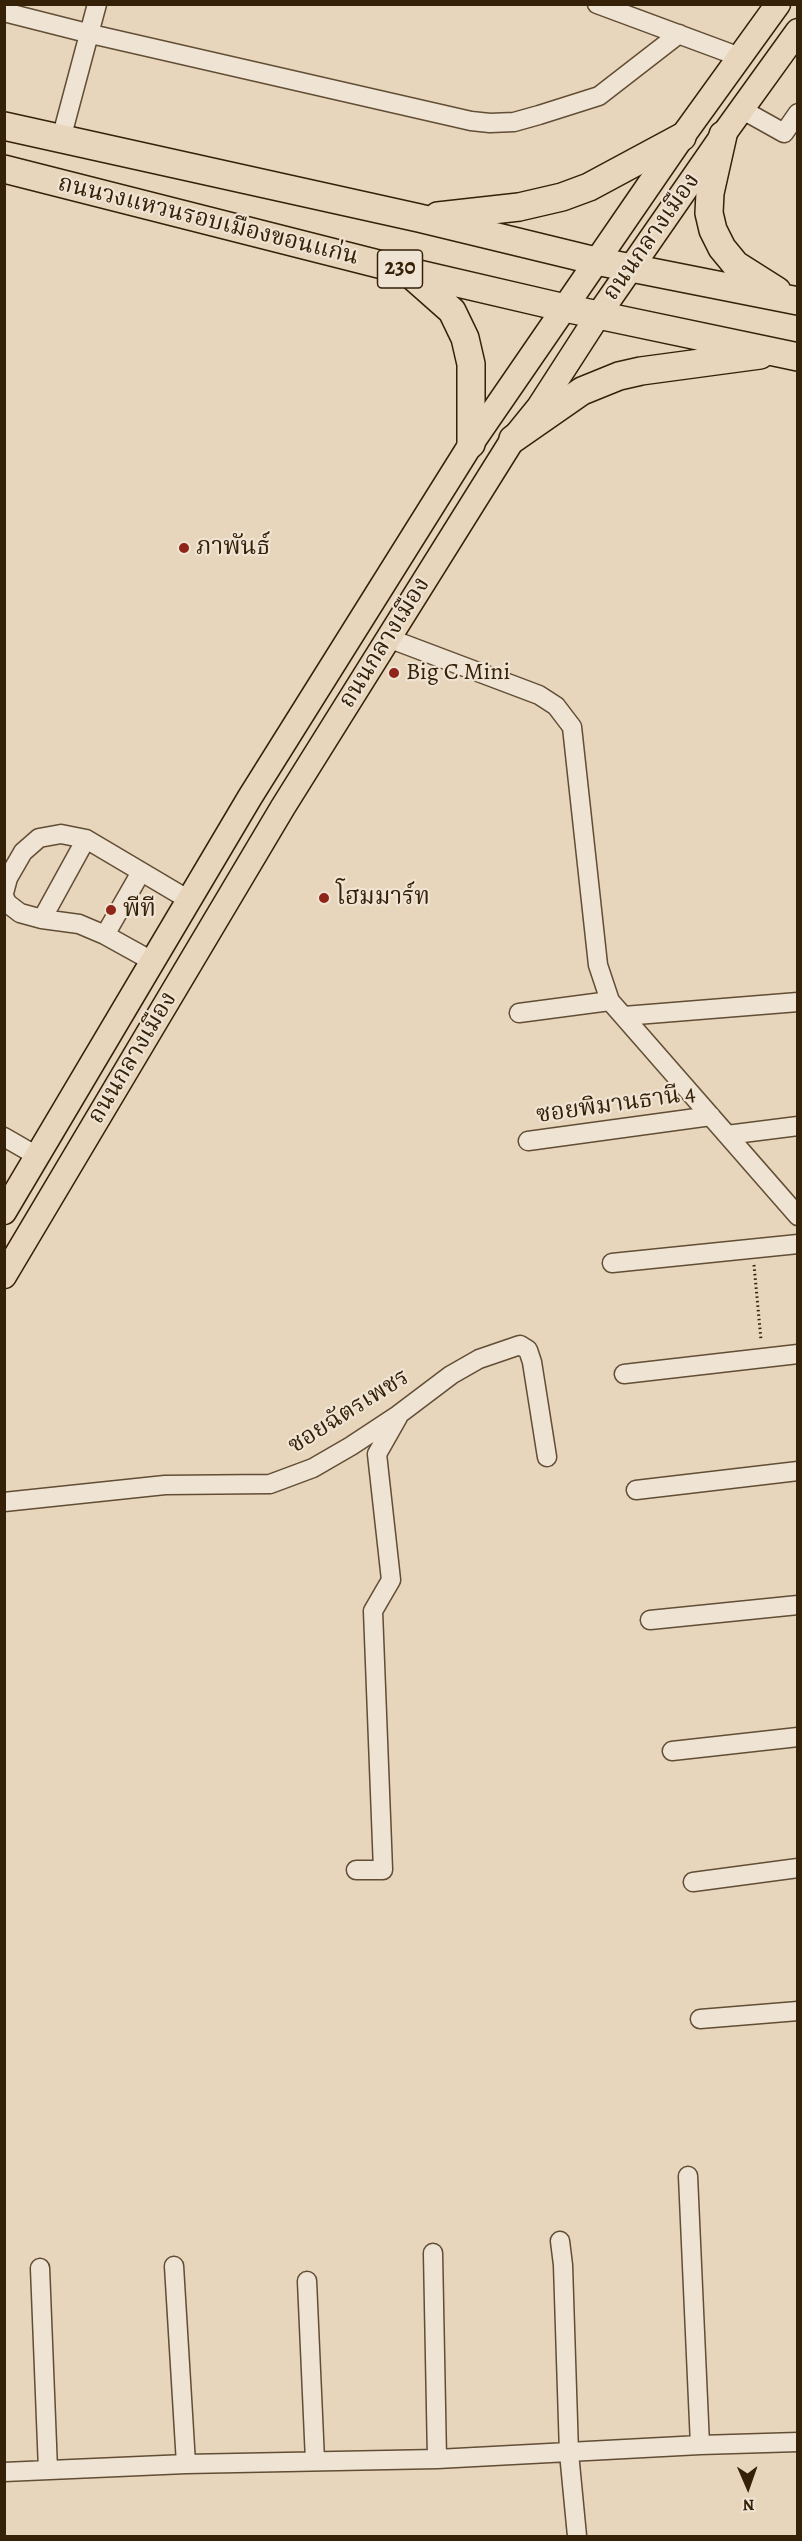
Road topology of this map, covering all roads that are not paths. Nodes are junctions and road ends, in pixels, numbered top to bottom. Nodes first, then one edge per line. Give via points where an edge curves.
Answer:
1 (97, 4) edge
2 (597, 4) edge
3 (778, 4) edge
4 (4, 12) edge
5 (798, 31) edge
6 (91, 34) junction
7 (679, 34) junction
8 (740, 57) junction
9 (798, 113) edge
10 (732, 122) junction
11 (4, 126) edge
12 (682, 137) junction
13 (61, 139) junction
14 (4, 169) edge
15 (419, 218) junction
16 (597, 261) junction
17 (632, 268) junction
18 (406, 271) junction
19 (795, 301) edge
20 (565, 308) junction
21 (600, 314) junction
22 (788, 354) edge
23 (513, 439) junction
24 (471, 444) junction
25 (388, 638) junction
26 (86, 839) junction
27 (141, 872) junction
28 (4, 895) edge
29 (189, 900) junction
30 (216, 917) junction
31 (42, 919) junction
32 (105, 935) junction
33 (152, 962) junction
34 (610, 1000) junction
35 (798, 1002) edge
36 (519, 1013) dead end
37 (624, 1016) junction
38 (711, 1116) junction
39 (798, 1126) edge
40 (727, 1135) junction
41 (4, 1137) edge
42 (528, 1141) dead end
43 (38, 1156) junction
44 (4, 1212) edge
45 (798, 1216) edge
46 (798, 1244) edge
47 (612, 1263) dead end
48 (4, 1276) edge
49 (798, 1354) edge
50 (624, 1374) dead end
51 (398, 1415) junction
52 (547, 1457) dead end
53 (798, 1471) edge
54 (636, 1490) dead end
55 (4, 1502) edge
56 (798, 1605) edge
57 (650, 1620) dead end
58 (798, 1737) edge
59 (672, 1751) dead end
60 (798, 1868) edge
61 (356, 1870) dead end
62 (693, 1882) dead end
63 (798, 2011) edge
64 (700, 2019) dead end
65 (688, 2176) dead end
66 (560, 2241) dead end
67 (433, 2253) dead end
68 (174, 2266) dead end
69 (40, 2268) dead end
70 (308, 2281) dead end
71 (798, 2442) edge
72 (700, 2445) junction
73 (569, 2453) junction
74 (437, 2459) junction
75 (315, 2460) junction
76 (186, 2464) junction
77 (48, 2470) junction
78 (4, 2472) edge
79 (577, 2536) edge

1 - 6 street
2 - 7 street
3 - 8 main road, ถนนกลางเมือง
4 - 6 street
5 - 10 main road, ถนนกลางเมือง
6 - 7 street via 490,123 539,116 599,96
6 - 13 street
7 - 8 street
8 - 12 main road, ถนนกลางเมือง
9 - 10 street via 784,132
10 - 17 main road, ถนนกลางเมือง
10 - 19 highway via 710,193 713,230 735,265
11 - 13 highway, ถนนวงแหวนรอบเมืองขอนแก่น / 230
12 - 15 highway via 562,198
12 - 16 main road, ถนนกลางเมือง
13 - 15 highway, ถนนวงแหวนรอบเมืองขอนแก่น / 230
14 - 18 highway, ถนนวงแหวนรอบเมืองขอนแก่น / 230
15 - 16 highway, ถนนวงแหวนรอบเมืองขอนแก่น / 230
16 - 17 highway, ถนนวงแหวนรอบเมืองขอนแก่น / 230
16 - 20 main road, ถนนกลางเมือง
17 - 19 highway, ถนนวงแหวนรอบเมืองขอนแก่น / 230
17 - 21 main road, ถนนกลางเมือง
18 - 20 highway, ถนนวงแหวนรอบเมืองขอนแก่น / 230
18 - 24 highway via 452,311 465,338 471,364
20 - 21 highway, ถนนวงแหวนรอบเมืองขอนแก่น / 230
20 - 24 main road, ถนนกลางเมือง
21 - 22 highway, ถนนวงแหวนรอบเมืองขอนแก่น / 230
21 - 23 main road, ถนนกลางเมือง via 539,407
22 - 23 highway via 641,370 619,376 582,391
23 - 25 main road, ถนนกลางเมือง
24 - 29 main road, ถนนกลางเมือง
25 - 30 main road, ถนนกลางเมือง
25 - 34 street via 539,695 556,706 572,727 598,965
26 - 27 street
26 - 28 street via 60,834 39,838 23,852 8,878
26 - 31 street
27 - 29 street
27 - 32 street
28 - 31 street via 7,903 20,913
29 - 30 main road
29 - 33 main road, ถนนกลางเมือง
30 - 48 main road, ถนนกลางเมือง
31 - 32 street via 79,924
32 - 33 street
33 - 43 main road, ถนนกลางเมือง
34 - 36 street
34 - 37 street
35 - 37 street
37 - 38 street
38 - 40 street
38 - 42 street, ซอยพิมานธานี 4
39 - 40 street
40 - 45 street
41 - 43 street
43 - 44 main road, ถนนกลางเมือง
46 - 47 street
49 - 50 street
51 - 52 street, ซอยฉัตรเพชร via 451,1375 479,1359 520,1345 528,1350 532,1362
51 - 55 street, ซอยฉัตรเพชร via 313,1468 270,1484 165,1485
51 - 61 street via 377,1454 391,1580 373,1611 383,1870
53 - 54 street
56 - 57 street
58 - 59 street
60 - 62 street
63 - 64 street
65 - 72 street
66 - 73 street
67 - 74 street
68 - 76 street
69 - 77 street
70 - 75 street
71 - 72 street
72 - 73 street
73 - 74 street
73 - 79 street
74 - 75 street
75 - 76 street
76 - 77 street
77 - 78 street

